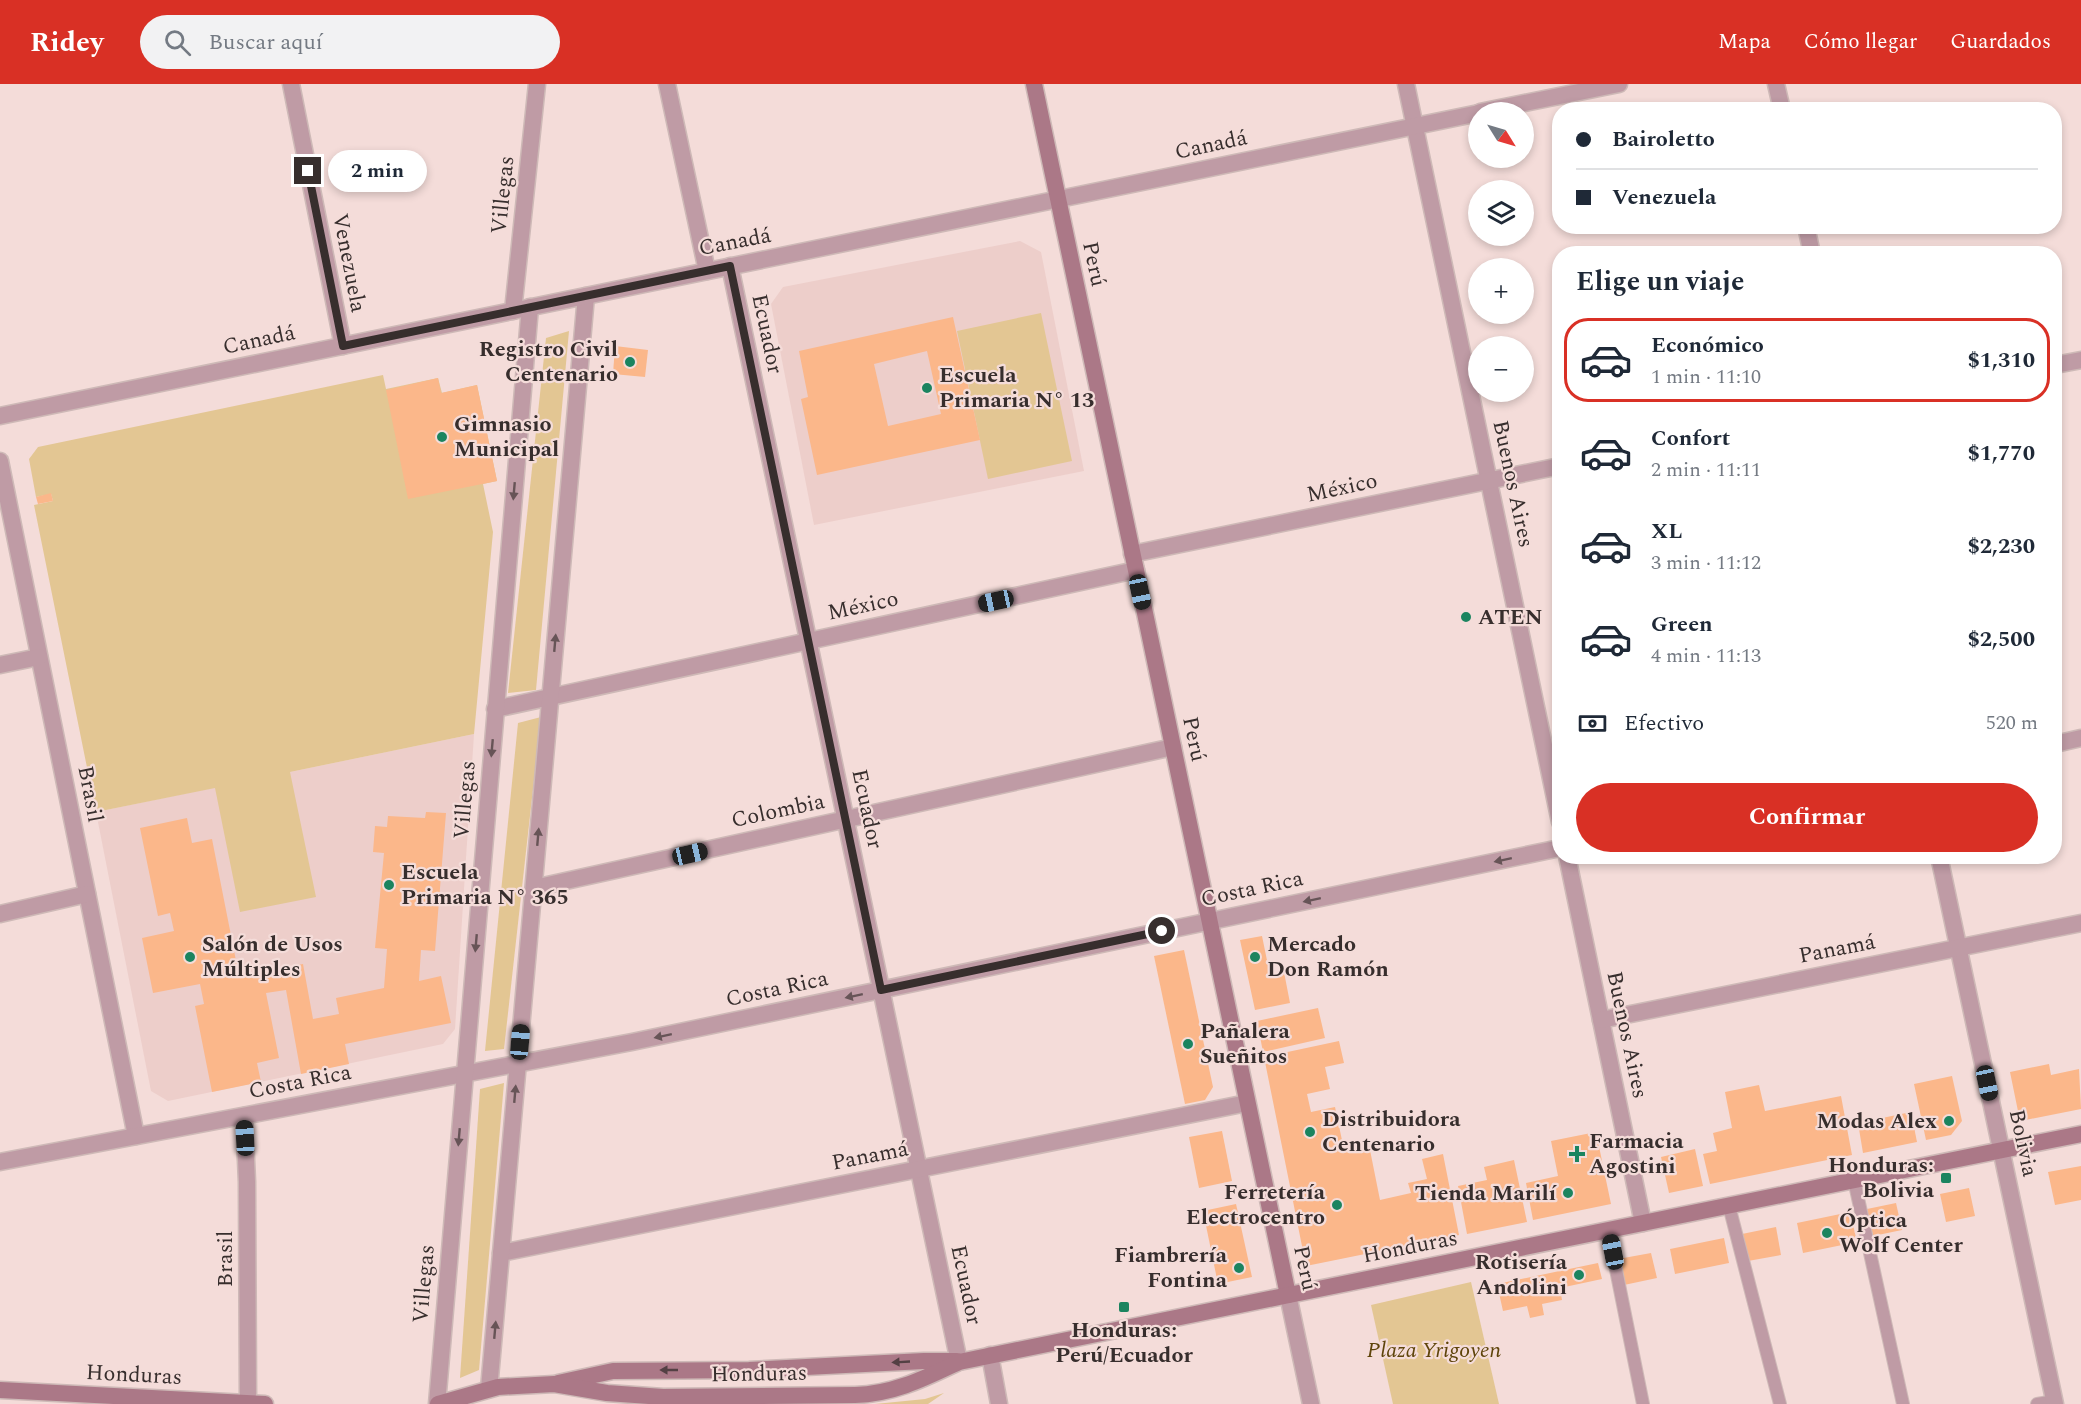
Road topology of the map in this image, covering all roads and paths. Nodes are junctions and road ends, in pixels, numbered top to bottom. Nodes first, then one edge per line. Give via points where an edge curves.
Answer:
1 (291, 84) edge
2 (537, 84) edge
3 (667, 84) edge
4 (1034, 84) edge
5 (1406, 84) edge
6 (1619, 84) edge
7 (1776, 84) edge
8 (1532, 102) edge
9 (1780, 102) edge
10 (1468, 115) edge
11 (1415, 126) junction
12 (1058, 199) junction
13 (730, 266) junction
14 (707, 271) junction
15 (586, 296) junction
16 (521, 309) junction
17 (343, 346) junction
18 (2081, 360) edge
19 (2062, 364) edge
20 (0, 416) edge
21 (0, 461) edge
22 (1552, 468) edge
23 (1489, 481) junction
24 (1134, 562) junction
25 (809, 641) junction
26 (39, 657) junction
27 (0, 665) edge
28 (550, 698) junction
29 (495, 709) junction
30 (2081, 738) edge
31 (2062, 742) edge
32 (1173, 747) junction
33 (1552, 784) edge
34 (846, 819) junction
35 (1552, 850) edge
36 (1569, 864) edge
37 (1941, 864) edge
38 (534, 888) junction
39 (87, 894) junction
40 (0, 914) edge
41 (1209, 921) junction
42 (2081, 923) edge
43 (1958, 948) junction
44 (881, 990) junction
45 (1601, 1020) junction
46 (518, 1064) junction
47 (465, 1072) junction
48 (1247, 1103) junction
49 (244, 1116) junction
50 (2081, 1134) edge
51 (136, 1136) junction
52 (2001, 1150) junction
53 (0, 1162) edge
54 (919, 1169) junction
55 (1854, 1180) junction
56 (1729, 1206) junction
57 (1643, 1223) junction
58 (1608, 1230) junction
59 (501, 1253) junction
60 (1288, 1295) junction
61 (990, 1355) junction
62 (959, 1362) junction
63 (749, 1370) junction
64 (554, 1384) junction
65 (489, 1389) junction
66 (0, 1390) edge
67 (855, 1395) junction
68 (643, 1396) junction
69 (740, 1400) edge
70 (758, 1400) edge
71 (2055, 1403) edge
72 (257, 1404) edge
73 (437, 1404) edge
74 (671, 1404) edge
75 (830, 1404) edge
76 (999, 1404) edge
77 (1311, 1404) edge
78 (1643, 1404) edge
79 (1780, 1404) edge
80 (1904, 1404) edge
81 (2037, 1404) edge

1 - 17 street, Venezuela
2 - 16 street, Villegas
3 - 14 street
4 - 12 main road, Perú
5 - 11 street, Buenos Aires
6 - 8 street, Canadá
7 - 9 street
10 - 11 street, Canadá
11 - 12 street, Canadá
11 - 23 street, Buenos Aires
12 - 13 street, Canadá
12 - 24 main road, Perú
13 - 14 street, Canadá
13 - 25 street, Ecuador
14 - 15 street, Canadá
15 - 16 street, Canadá
28 -> 15 street
16 - 17 street, Canadá
16 -> 29 street, Villegas
17 - 20 street, Canadá
18 - 19 street
21 - 26 street, Brasil
22 - 23 street, México
23 - 24 street, México
23 - 33 street, Buenos Aires
24 - 25 street, México
24 - 32 main road, Perú
25 - 28 street, México
25 - 34 street, Ecuador
26 - 27 street
26 - 39 street, Brasil
28 - 29 street, México
38 -> 28 street
29 -> 47 street, Villegas
30 - 31 street
32 - 34 street, Colombia
32 - 41 main road, Perú
34 - 38 street, Colombia
34 - 44 street, Ecuador
35 -> 41 street, Costa Rica
36 - 45 street, Buenos Aires
37 - 43 street, Bolivia
38 - 46 street
39 - 40 street
39 - 51 street, Brasil
41 - 44 street, Costa Rica
41 - 48 main road, Perú
42 - 43 street, Panamá
43 - 45 street, Panamá
43 - 52 street, Bolivia
44 -> 46 street, Costa Rica
44 - 54 street, Ecuador
45 - 57 street, Buenos Aires
46 - 47 street, Costa Rica
59 -> 46 street
47 - 49 street, Costa Rica
47 -> 73 street, Villegas
48 - 54 street, Panamá
48 - 60 main road, Perú
49 - 51 street, Costa Rica
49 - 72 street, Brasil
50 - 52 main road, Honduras
51 - 53 street, Costa Rica
52 - 55 main road, Honduras
52 - 71 street, Bolivia
54 - 59 street, Panamá
54 - 62 street, Ecuador
55 - 56 main road, Honduras
55 - 80 lane
56 - 57 main road, Honduras
56 - 79 lane
57 - 58 main road, Honduras
58 - 60 main road, Honduras
58 - 78 lane
65 -> 59 street
60 - 61 main road, Honduras
60 - 77 street, Perú
61 - 62 main road, Honduras
61 - 76 street, Ecuador
62 -> 63 main road, Honduras
62 - 67 main road, Honduras via 896,1390
63 -> 64 main road, Honduras via 613,1371
63 - 69 main road
63 - 70 main road
64 - 65 main road, Honduras
64 - 68 main road, Honduras
65 - 73 main road, Honduras
66 - 72 main road, Honduras
67 - 70 main road, Honduras
67 - 75 main road
68 - 69 main road, Honduras
68 - 74 main road
69 - 70 main road, Honduras
71 - 81 lane

